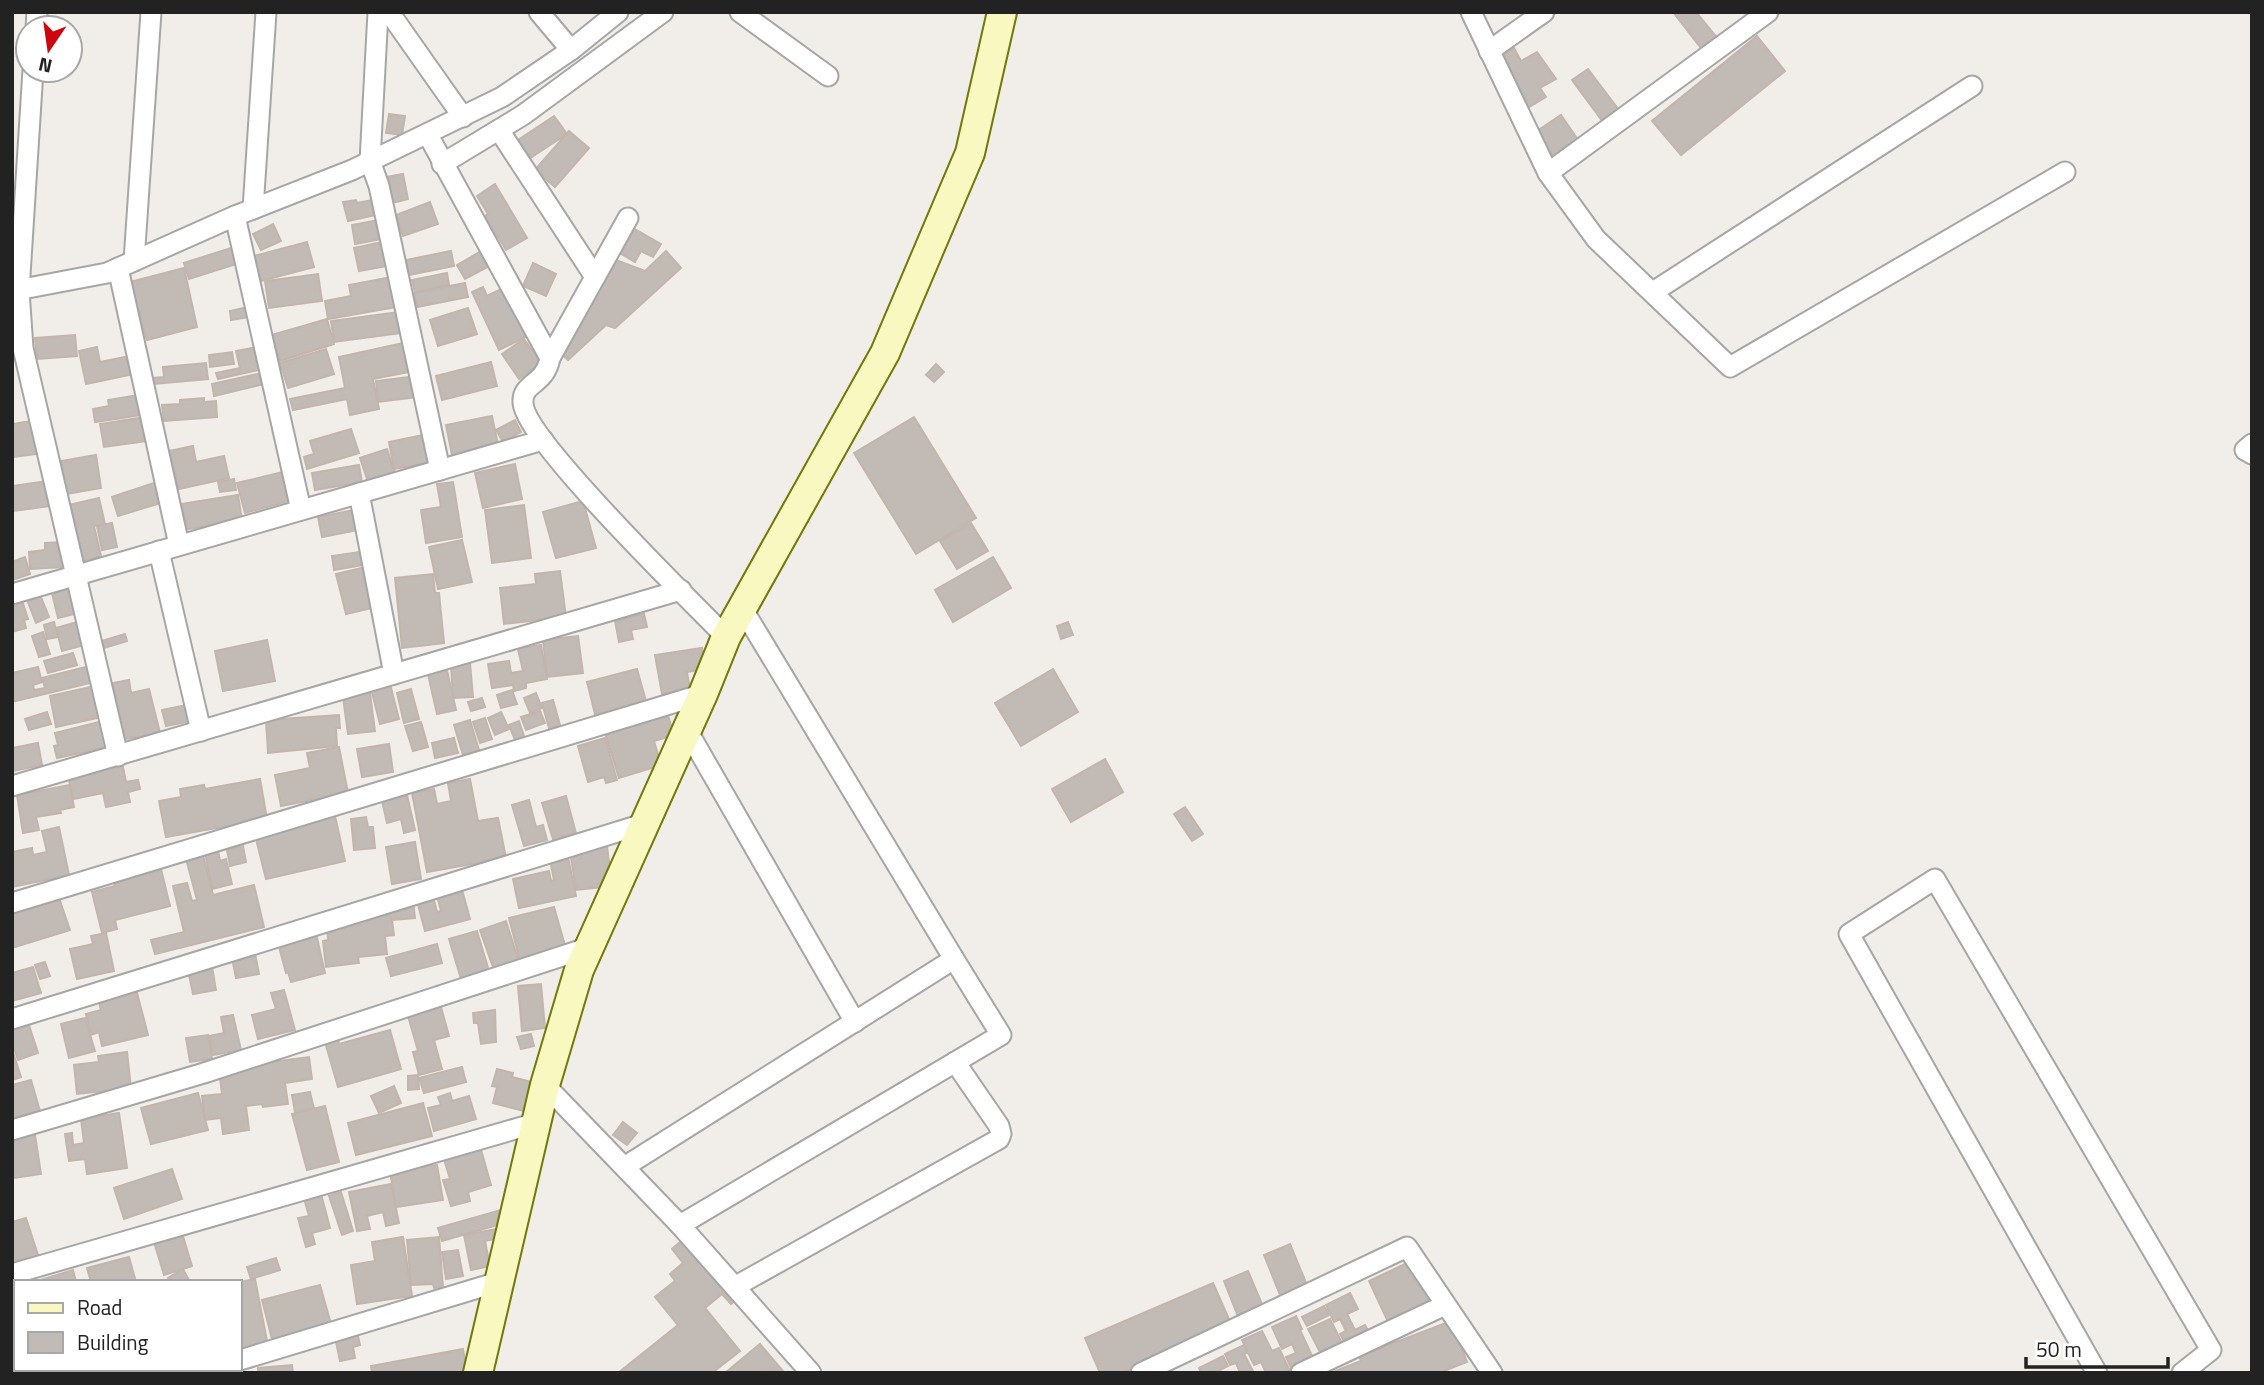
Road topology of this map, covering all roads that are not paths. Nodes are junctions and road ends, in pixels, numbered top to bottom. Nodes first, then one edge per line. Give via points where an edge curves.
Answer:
1 (151, 12) edge
2 (266, 12) edge
3 (378, 12) edge
4 (389, 12) edge
5 (539, 12) edge
6 (618, 12) edge
7 (663, 12) edge
8 (740, 12) edge
9 (1002, 12) edge
10 (1471, 12) edge
11 (1545, 12) edge
12 (1768, 12) edge
13 (571, 50) junction
14 (1489, 51) junction
15 (828, 76) dead end
16 (32, 84) edge
17 (1972, 86) dead end
18 (463, 117) junction
19 (499, 130) junction
20 (428, 135) junction
21 (370, 161) junction
22 (442, 164) junction
23 (2066, 172) dead end
24 (1548, 173) junction
25 (244, 213) junction
26 (628, 218) dead end
27 (126, 265) junction
28 (594, 277) junction
29 (16, 291) edge
30 (1653, 292) junction
31 (550, 358) junction
32 (543, 440) junction
33 (2252, 444) edge
34 (2252, 454) edge
35 (440, 470) junction
36 (359, 493) junction
37 (301, 510) junction
38 (179, 545) junction
39 (159, 551) junction
40 (75, 576) junction
41 (681, 590) junction
42 (12, 594) edge
43 (742, 608) junction
44 (726, 637) junction
45 (394, 674) junction
46 (703, 694) junction
47 (687, 730) junction
48 (201, 731) junction
49 (118, 756) junction
50 (12, 786) edge
51 (643, 824) junction
52 (12, 903) edge
53 (590, 947) junction
54 (954, 959) junction
55 (12, 1019) edge
56 (855, 1022) junction
57 (955, 1062) junction
58 (545, 1085) junction
59 (536, 1123) junction
60 (12, 1130) edge
61 (632, 1162) dead end
62 (680, 1225) junction
63 (12, 1273) edge
64 (498, 1282) junction
65 (736, 1286) junction
66 (1445, 1305) junction
67 (242, 1359) edge
68 (1163, 1368) edge
69 (478, 1373) edge
70 (811, 1373) edge
71 (1142, 1373) edge
72 (1301, 1373) edge
73 (1492, 1373) edge
74 (2097, 1373) edge
75 (2182, 1373) edge

1 - 27 street
2 - 25 street
3 - 21 street
4 - 18 street
5 - 13 street
6 - 13 street
7 - 19 street
8 - 15 street
9 - 43 street via 971,153 885,353
10 - 14 street
11 - 14 street
12 - 24 street
13 - 18 street via 502,97
14 - 24 street
16 - 29 street
17 - 30 street
18 - 20 street
19 - 22 street
19 - 28 street
20 - 21 street
20 - 22 street
21 - 25 street
21 - 35 street
22 - 31 street
23 - 30 street via 1730,367
24 - 30 street via 1596,239
25 - 27 street
25 - 37 street
26 - 28 street
27 - 29 street
27 - 38 street
28 - 31 street
29 - 40 street via 23,348
31 - 32 street via 544,373 524,394 523,404 526,417
32 - 35 street
32 - 41 street via 564,468
33 - 34 street via 2245,450
35 - 36 street
36 - 37 street
36 - 45 street
37 - 38 street
38 - 39 street
39 - 40 street
39 - 48 street
40 - 42 street
40 - 49 street
41 - 44 street
41 - 45 street
43 - 44 street
43 - 54 street
44 - 46 street
45 - 48 street
46 - 47 street
46 - 52 street
47 - 51 street
47 - 56 street
48 - 49 street
49 - 50 street
51 - 53 street
51 - 55 street
53 - 58 street
53 - 60 street via 204,1073
54 - 56 street
54 - 57 street via 1001,1035
56 - 61 street
57 - 62 street
57 - 65 street via 999,1126 999,1139
58 - 59 street
58 - 62 street
59 - 63 street
59 - 64 street
62 - 65 street
64 - 67 street
64 - 69 street
65 - 70 street
66 - 68 street via 1407,1247
66 - 72 street
66 - 73 street
68 - 71 street
74 - 75 street via 1849,934 1935,879 2211,1350

